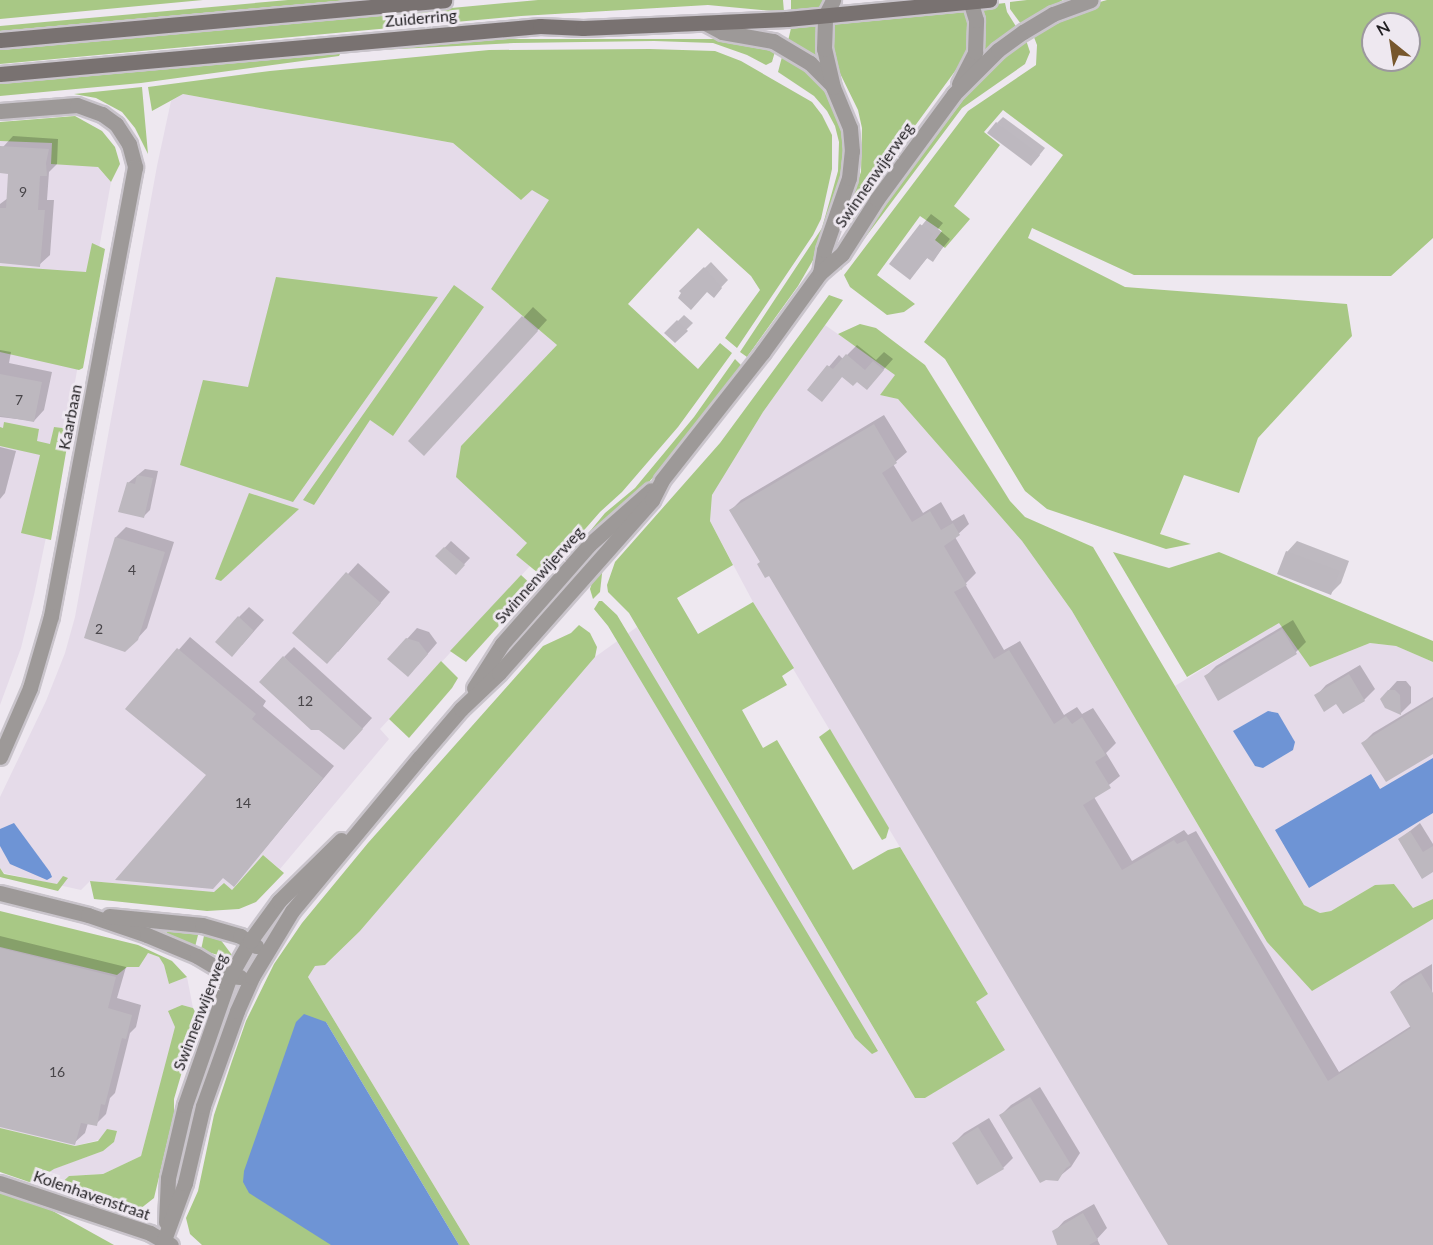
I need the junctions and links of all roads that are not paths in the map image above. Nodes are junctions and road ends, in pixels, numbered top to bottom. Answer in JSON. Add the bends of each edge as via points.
{"nodes":[{"id":1,"x":444,"y":0,"type":"edge"},
{"id":2,"x":833,"y":0,"type":"edge"},
{"id":3,"x":989,"y":0,"type":"edge"},
{"id":4,"x":1091,"y":0,"type":"edge"},
{"id":5,"x":971,"y":1,"type":"edge"},
{"id":6,"x":825,"y":16,"type":"junction"},
{"id":7,"x":705,"y":23,"type":"junction"},
{"id":8,"x":0,"y":40,"type":"edge"},
{"id":9,"x":0,"y":74,"type":"edge"},
{"id":10,"x":833,"y":87,"type":"junction"},
{"id":11,"x":954,"y":94,"type":"junction"},
{"id":12,"x":0,"y":111,"type":"edge"},
{"id":13,"x":820,"y":273,"type":"junction"},
{"id":14,"x":0,"y":757,"type":"edge"},
{"id":15,"x":374,"y":809,"type":"junction"},
{"id":16,"x":0,"y":893,"type":"edge"},
{"id":17,"x":88,"y":915,"type":"junction"},
{"id":18,"x":250,"y":941,"type":"junction"},
{"id":19,"x":266,"y":954,"type":"junction"},
{"id":20,"x":230,"y":976,"type":"junction"},
{"id":21,"x":252,"y":977,"type":"junction"},
{"id":22,"x":0,"y":1183,"type":"edge"},
{"id":23,"x":166,"y":1244,"type":"edge"}],
"edges":[{"from":1,"to":8,"type":"main road","name":"Zuiderring"},
{"from":2,"to":6,"type":"street","name":"Swinnenwijerweg"},
{"from":3,"to":5,"type":"main road","name":"Zuiderring"},
{"from":4,"to":11,"type":"street","name":"Swinnenwijerweg","via":[[1053,14],[1023,32]]},
{"from":5,"to":6,"type":"main road","name":"Zuiderring"},
{"from":5,"to":11,"type":"street","name":"Swinnenwijerweg","via":[[976,20],[975,52]]},
{"from":6,"to":7,"type":"main road","name":"Zuiderring"},
{"from":6,"to":10,"type":"street","name":"Swinnenwijerweg","via":[[824,50]]},
{"from":7,"to":9,"type":"main road","name":"Zuiderring","via":[[540,26]]},
{"from":7,"to":10,"type":"street","name":"Swinnenwijerweg","via":[[722,32],[773,41],[810,63]]},
{"from":10,"to":13,"type":"street","name":"Swinnenwijerweg","via":[[850,128],[852,151],[849,178]]},
{"from":11,"to":13,"type":"street","name":"Swinnenwijerweg","via":[[842,254]]},
{"from":12,"to":14,"type":"street","name":"Kaarbaan","via":[[77,105],[102,114],[116,124],[129,144],[135,167],[51,615],[30,688]]},
{"from":13,"to":15,"type":"street","name":"Swinnenwijerweg","via":[[662,480],[590,544],[502,644],[461,709]]},
{"from":15,"to":18,"type":"street","name":"Swinnenwijerweg","via":[[279,901]]},
{"from":15,"to":19,"type":"street","name":"Swinnenwijerweg","via":[[292,912]]},
{"from":16,"to":17,"type":"street"},
{"from":17,"to":18,"type":"street","via":[[202,925]]},
{"from":17,"to":20,"type":"street","via":[[197,956]]},
{"from":18,"to":19,"type":"street"},
{"from":18,"to":20,"type":"street","name":"Swinnenwijerweg"},
{"from":19,"to":21,"type":"street","name":"Swinnenwijerweg"},
{"from":20,"to":21,"type":"street"},
{"from":20,"to":23,"type":"street","name":"Swinnenwijerweg","via":[[185,1105],[168,1178]]},
{"from":21,"to":23,"type":"street","name":"Swinnenwijerweg","via":[[203,1106]]},
{"from":22,"to":23,"type":"street","name":"Kolenhavenstraat"}]}
